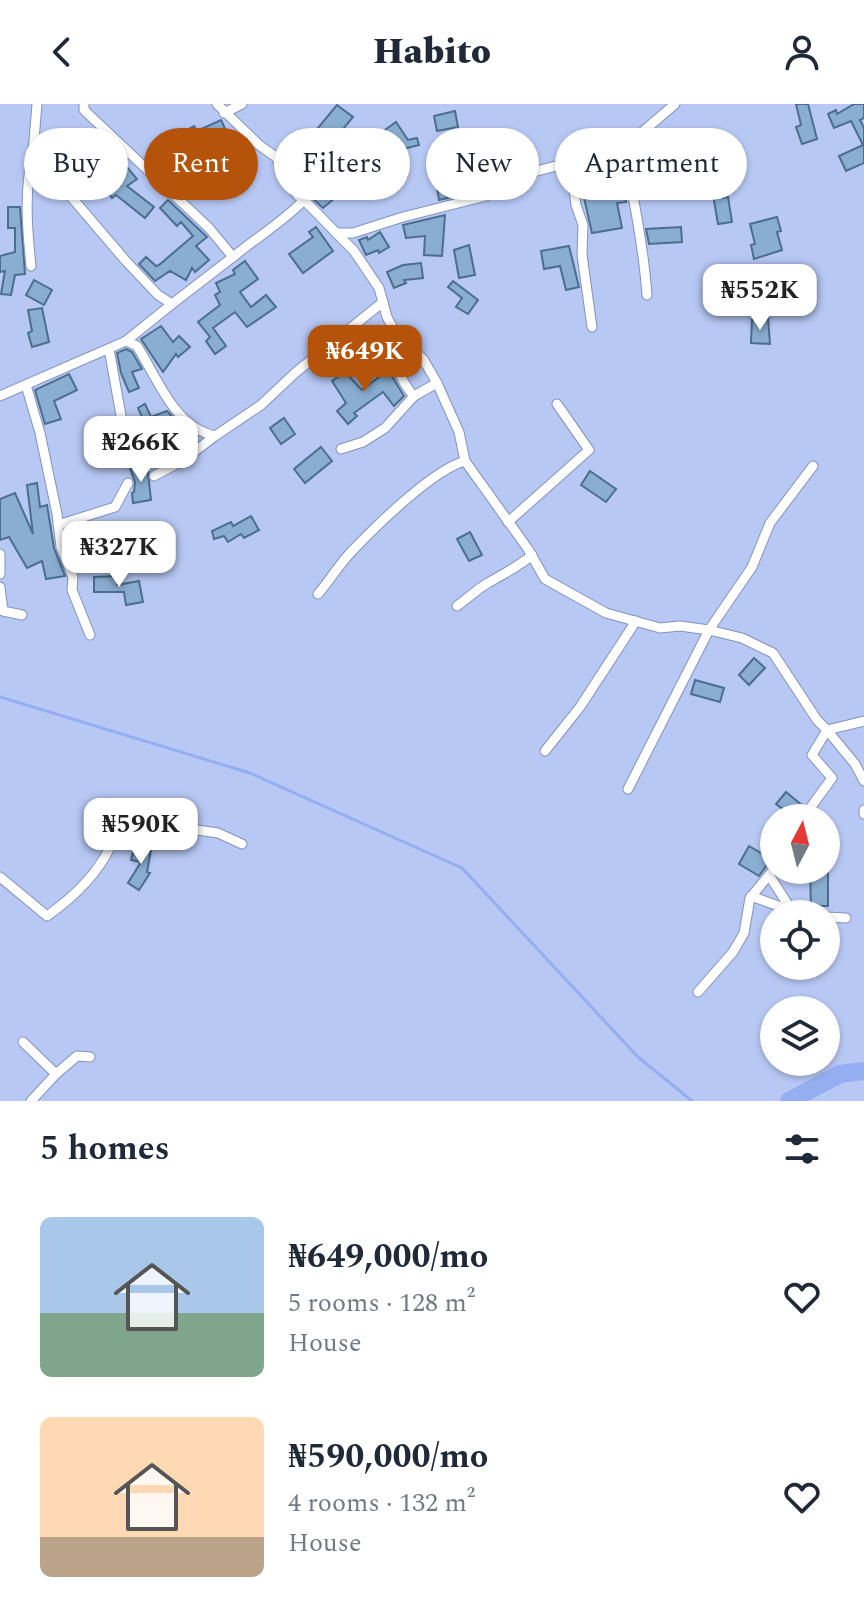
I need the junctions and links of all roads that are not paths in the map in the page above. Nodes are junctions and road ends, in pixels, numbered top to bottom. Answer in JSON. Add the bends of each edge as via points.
{"nodes":[{"id":1,"x":37,"y":104,"type":"edge"},
{"id":2,"x":84,"y":104,"type":"edge"},
{"id":3,"x":217,"y":104,"type":"edge"},
{"id":4,"x":242,"y":104,"type":"edge"},
{"id":5,"x":675,"y":104,"type":"edge"},
{"id":6,"x":224,"y":113,"type":"junction"},
{"id":7,"x":35,"y":128,"type":"edge"},
{"id":8,"x":647,"y":128,"type":"edge"},
{"id":9,"x":274,"y":155,"type":"edge"},
{"id":10,"x":555,"y":167,"type":"edge"},
{"id":11,"x":27,"y":200,"type":"edge"},
{"id":12,"x":74,"y":200,"type":"edge"},
{"id":13,"x":304,"y":200,"type":"joint"},
{"id":14,"x":575,"y":200,"type":"edge"},
{"id":15,"x":633,"y":200,"type":"edge"},
{"id":16,"x":336,"y":233,"type":"junction"},
{"id":17,"x":233,"y":257,"type":"junction"},
{"id":18,"x":31,"y":266,"type":"dead end"},
{"id":19,"x":647,"y":295,"type":"dead end"},
{"id":20,"x":383,"y":302,"type":"junction"},
{"id":21,"x":172,"y":304,"type":"junction"},
{"id":22,"x":592,"y":327,"type":"dead end"},
{"id":23,"x":396,"y":334,"type":"junction"},
{"id":24,"x":126,"y":341,"type":"junction"},
{"id":25,"x":109,"y":349,"type":"junction"},
{"id":26,"x":437,"y":383,"type":"junction"},
{"id":27,"x":26,"y":385,"type":"junction"},
{"id":28,"x":0,"y":396,"type":"edge"},
{"id":29,"x":414,"y":396,"type":"junction"},
{"id":30,"x":557,"y":404,"type":"dead end"},
{"id":31,"x":215,"y":436,"type":"junction"},
{"id":32,"x":341,"y":449,"type":"dead end"},
{"id":33,"x":131,"y":461,"type":"dead end"},
{"id":34,"x":465,"y":461,"type":"junction"},
{"id":35,"x":813,"y":466,"type":"dead end"},
{"id":36,"x":154,"y":476,"type":"dead end"},
{"id":37,"x":128,"y":483,"type":"dead end"},
{"id":38,"x":508,"y":522,"type":"junction"},
{"id":39,"x":58,"y":525,"type":"junction"},
{"id":40,"x":0,"y":554,"type":"edge"},
{"id":41,"x":532,"y":555,"type":"junction"},
{"id":42,"x":0,"y":574,"type":"edge"},
{"id":43,"x":0,"y":587,"type":"edge"},
{"id":44,"x":318,"y":594,"type":"dead end"},
{"id":45,"x":457,"y":606,"type":"dead end"},
{"id":46,"x":22,"y":615,"type":"dead end"},
{"id":47,"x":636,"y":621,"type":"junction"},
{"id":48,"x":709,"y":630,"type":"junction"},
{"id":49,"x":90,"y":635,"type":"dead end"},
{"id":50,"x":864,"y":721,"type":"edge"},
{"id":51,"x":827,"y":730,"type":"junction"},
{"id":52,"x":545,"y":751,"type":"dead end"},
{"id":53,"x":864,"y":781,"type":"edge"},
{"id":54,"x":628,"y":789,"type":"dead end"},
{"id":55,"x":813,"y":804,"type":"edge"},
{"id":56,"x":242,"y":844,"type":"dead end"},
{"id":57,"x":0,"y":877,"type":"edge"},
{"id":58,"x":761,"y":884,"type":"edge"},
{"id":59,"x":751,"y":896,"type":"junction"},
{"id":60,"x":762,"y":900,"type":"edge"},
{"id":61,"x":840,"y":918,"type":"edge"},
{"id":62,"x":846,"y":918,"type":"dead end"},
{"id":63,"x":698,"y":992,"type":"dead end"},
{"id":64,"x":23,"y":1042,"type":"dead end"},
{"id":65,"x":90,"y":1057,"type":"dead end"},
{"id":66,"x":56,"y":1074,"type":"junction"},
{"id":67,"x":31,"y":1101,"type":"edge"}],
"edges":[{"from":1,"to":7,"type":"street"},
{"from":2,"to":17,"type":"street","via":[[84,110]]},
{"from":3,"to":6,"type":"street"},
{"from":4,"to":6,"type":"street"},
{"from":5,"to":8,"type":"street"},
{"from":6,"to":9,"type":"street"},
{"from":10,"to":16,"type":"street","via":[[506,179],[486,196],[353,233]]},
{"from":11,"to":18,"type":"street"},
{"from":12,"to":21,"type":"street","via":[[158,295]]},
{"from":13,"to":16,"type":"street"},
{"from":13,"to":17,"type":"street"},
{"from":14,"to":22,"type":"street","via":[[583,225]]},
{"from":15,"to":19,"type":"street"},
{"from":16,"to":20,"type":"street","via":[[366,268]]},
{"from":17,"to":21,"type":"street"},
{"from":20,"to":23,"type":"street"},
{"from":20,"to":31,"type":"street","via":[[261,405]]},
{"from":21,"to":24,"type":"street"},
{"from":23,"to":26,"type":"street","via":[[423,359]]},
{"from":23,"to":29,"type":"street","via":[[402,383]]},
{"from":24,"to":25,"type":"street"},
{"from":24,"to":31,"type":"street","via":[[137,346],[184,421]]},
{"from":25,"to":27,"type":"street"},
{"from":25,"to":33,"type":"street"},
{"from":26,"to":29,"type":"street"},
{"from":26,"to":34,"type":"street","via":[[459,432]]},
{"from":27,"to":28,"type":"street"},
{"from":27,"to":39,"type":"street"},
{"from":29,"to":32,"type":"street","via":[[385,428]]},
{"from":30,"to":38,"type":"street","via":[[589,450]]},
{"from":31,"to":36,"type":"street"},
{"from":34,"to":38,"type":"street"},
{"from":34,"to":44,"type":"street","via":[[450,466],[405,502],[351,551]]},
{"from":35,"to":48,"type":"street","via":[[770,523],[752,567]]},
{"from":37,"to":39,"type":"street","via":[[115,507]]},
{"from":38,"to":41,"type":"street"},
{"from":39,"to":49,"type":"street","via":[[72,590]]},
{"from":40,"to":42,"type":"street"},
{"from":41,"to":45,"type":"street"},
{"from":41,"to":47,"type":"street","via":[[545,579],[606,613]]},
{"from":43,"to":46,"type":"street","via":[[3,611]]},
{"from":47,"to":48,"type":"street","via":[[660,628]]},
{"from":47,"to":52,"type":"street"},
{"from":48,"to":51,"type":"street","via":[[773,653]]},
{"from":48,"to":54,"type":"street"},
{"from":50,"to":51,"type":"street"},
{"from":51,"to":53,"type":"street"},
{"from":51,"to":55,"type":"street","via":[[812,755],[832,778]]},
{"from":56,"to":57,"type":"street","via":[[218,833],[126,814],[94,873],[47,916]]},
{"from":58,"to":59,"type":"street"},
{"from":59,"to":60,"type":"street"},
{"from":59,"to":63,"type":"street","via":[[744,933]]},
{"from":61,"to":62,"type":"street"},
{"from":64,"to":66,"type":"street"},
{"from":65,"to":66,"type":"street","via":[[77,1056]]},
{"from":66,"to":67,"type":"street"}]}
